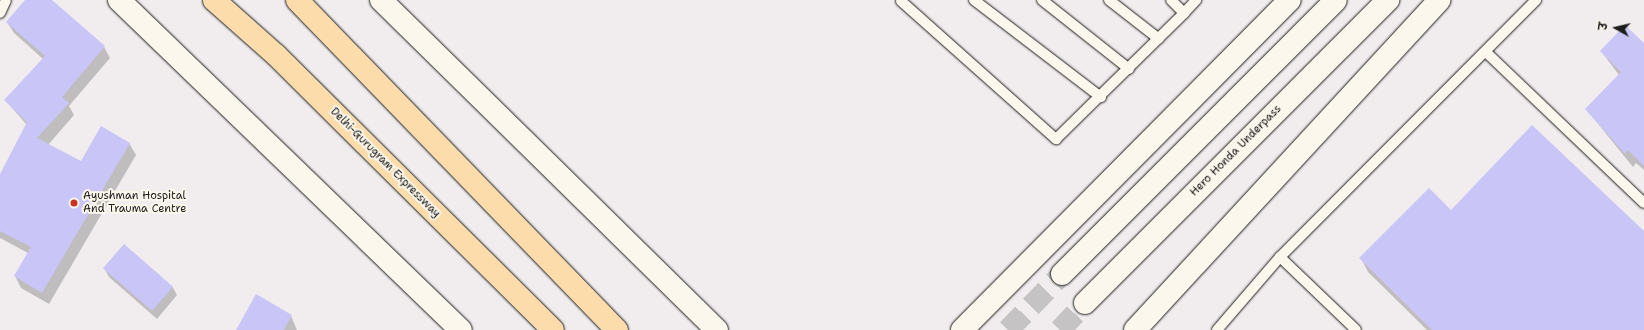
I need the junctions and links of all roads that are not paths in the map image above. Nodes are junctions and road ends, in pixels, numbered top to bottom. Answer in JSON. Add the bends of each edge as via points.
{"nodes":[{"id":1,"x":6,"y":0,"type":"edge"},
{"id":2,"x":119,"y":0,"type":"edge"},
{"id":3,"x":214,"y":0,"type":"edge"},
{"id":4,"x":381,"y":0,"type":"edge"},
{"id":5,"x":901,"y":0,"type":"edge"},
{"id":6,"x":974,"y":0,"type":"edge"},
{"id":7,"x":1042,"y":0,"type":"edge"},
{"id":8,"x":1109,"y":0,"type":"edge"},
{"id":9,"x":1171,"y":0,"type":"edge"},
{"id":10,"x":1196,"y":0,"type":"edge"},
{"id":11,"x":1290,"y":0,"type":"edge"},
{"id":12,"x":1336,"y":0,"type":"edge"},
{"id":13,"x":1388,"y":0,"type":"edge"},
{"id":14,"x":1439,"y":0,"type":"edge"},
{"id":15,"x":1536,"y":0,"type":"edge"},
{"id":16,"x":303,"y":6,"type":"edge"},
{"id":17,"x":0,"y":12,"type":"edge"},
{"id":18,"x":1184,"y":13,"type":"junction"},
{"id":19,"x":1160,"y":39,"type":"junction"},
{"id":20,"x":1487,"y":53,"type":"junction"},
{"id":21,"x":1129,"y":68,"type":"junction"},
{"id":22,"x":1101,"y":97,"type":"junction"},
{"id":23,"x":1644,"y":203,"type":"edge"},
{"id":24,"x":1280,"y":257,"type":"junction"},
{"id":25,"x":1062,"y":274,"type":"tunnel mouth"},
{"id":26,"x":1085,"y":303,"type":"tunnel mouth"},
{"id":27,"x":461,"y":330,"type":"edge"},
{"id":28,"x":553,"y":330,"type":"edge"},
{"id":29,"x":617,"y":330,"type":"edge"},
{"id":30,"x":717,"y":330,"type":"edge"},
{"id":31,"x":962,"y":330,"type":"edge"},
{"id":32,"x":1135,"y":330,"type":"edge"},
{"id":33,"x":1217,"y":330,"type":"edge"},
{"id":34,"x":1356,"y":330,"type":"edge"}],
"edges":[{"from":1,"to":17,"type":"lane"},
{"from":2,"to":27,"type":"main road"},
{"from":3,"to":28,"type":"highway","name":"Delhi-Gurugram Expressway","via":[[276,55]]},
{"from":4,"to":30,"type":"main road"},
{"from":5,"to":22,"type":"lane","via":[[1056,139]]},
{"from":6,"to":22,"type":"lane"},
{"from":7,"to":21,"type":"lane"},
{"from":8,"to":19,"type":"lane"},
{"from":9,"to":18,"type":"lane"},
{"from":10,"to":18,"type":"lane"},
{"from":11,"to":31,"type":"main road"},
{"from":12,"to":25,"type":"main road"},
{"from":13,"to":26,"type":"main road","name":"Hero Honda Underpass"},
{"from":14,"to":32,"type":"main road"},
{"from":15,"to":20,"type":"lane"},
{"from":16,"to":29,"type":"highway"},
{"from":18,"to":19,"type":"lane"},
{"from":19,"to":21,"type":"lane"},
{"from":20,"to":23,"type":"lane"},
{"from":20,"to":24,"type":"lane"},
{"from":21,"to":22,"type":"lane"},
{"from":24,"to":33,"type":"lane"},
{"from":24,"to":34,"type":"lane"}]}
